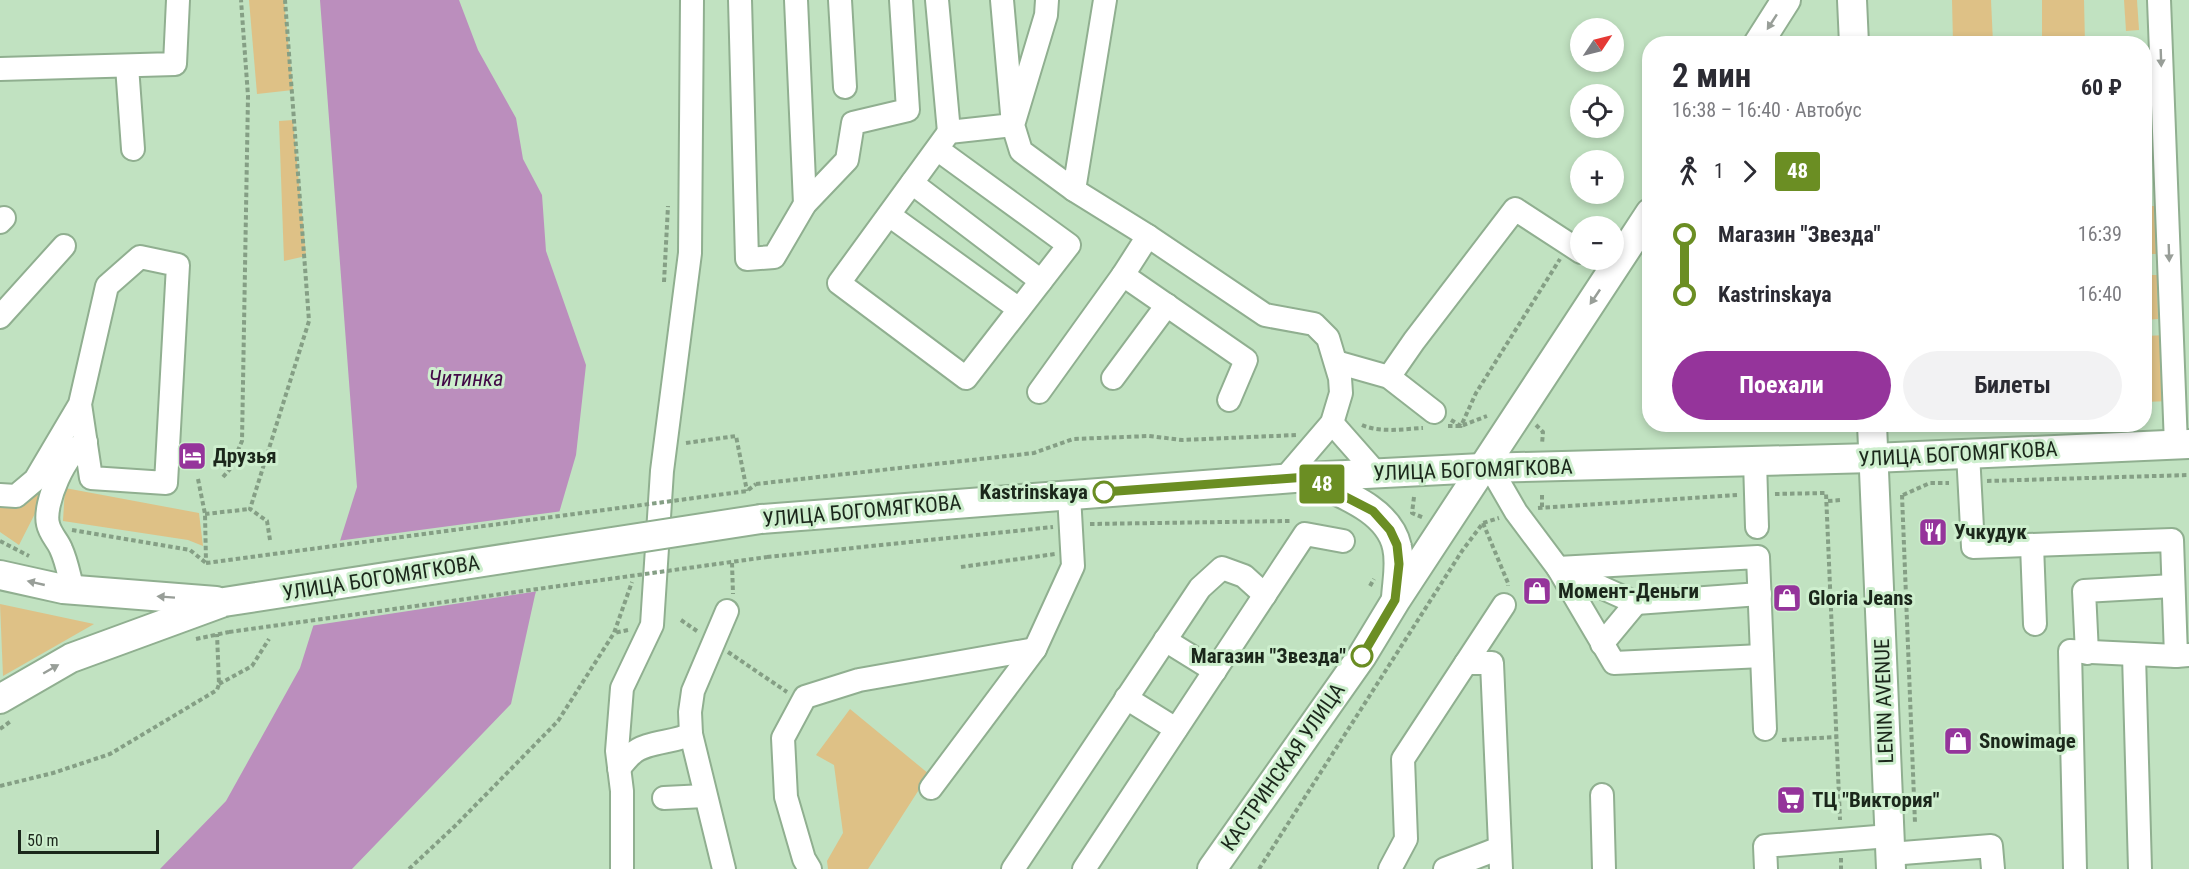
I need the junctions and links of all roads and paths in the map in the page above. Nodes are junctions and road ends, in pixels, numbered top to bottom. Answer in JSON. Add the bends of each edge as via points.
{"nodes":[{"id":1,"x":178,"y":0,"type":"edge"},
{"id":2,"x":241,"y":0,"type":"edge"},
{"id":3,"x":285,"y":0,"type":"edge"},
{"id":4,"x":692,"y":0,"type":"edge"},
{"id":5,"x":740,"y":0,"type":"edge"},
{"id":6,"x":796,"y":0,"type":"edge"},
{"id":7,"x":840,"y":0,"type":"edge"},
{"id":8,"x":902,"y":0,"type":"edge"},
{"id":9,"x":937,"y":0,"type":"edge"},
{"id":10,"x":1002,"y":0,"type":"edge"},
{"id":11,"x":1047,"y":0,"type":"edge"},
{"id":12,"x":1105,"y":0,"type":"edge"},
{"id":13,"x":1786,"y":0,"type":"edge"},
{"id":14,"x":1852,"y":0,"type":"edge"},
{"id":15,"x":2159,"y":0,"type":"edge"},
{"id":16,"x":1763,"y":36,"type":"edge"},
{"id":17,"x":1854,"y":36,"type":"edge"},
{"id":18,"x":127,"y":66,"type":"junction"},
{"id":19,"x":0,"y":69,"type":"edge"},
{"id":20,"x":845,"y":87,"type":"dead end"},
{"id":21,"x":1013,"y":125,"type":"junction"},
{"id":22,"x":943,"y":140,"type":"junction"},
{"id":23,"x":133,"y":149,"type":"dead end"},
{"id":24,"x":912,"y":183,"type":"junction"},
{"id":25,"x":1074,"y":190,"type":"junction"},
{"id":26,"x":668,"y":194,"type":"dead end"},
{"id":27,"x":806,"y":204,"type":"junction"},
{"id":28,"x":889,"y":215,"type":"junction"},
{"id":29,"x":1642,"y":222,"type":"edge"},
{"id":30,"x":1148,"y":236,"type":"junction"},
{"id":31,"x":1624,"y":242,"type":"edge"},
{"id":32,"x":1570,"y":245,"type":"edge"},
{"id":33,"x":64,"y":246,"type":"dead end"},
{"id":34,"x":1570,"y":255,"type":"edge"},
{"id":35,"x":1600,"y":270,"type":"edge"},
{"id":36,"x":1123,"y":275,"type":"junction"},
{"id":37,"x":1041,"y":281,"type":"junction"},
{"id":38,"x":664,"y":285,"type":"dead end"},
{"id":39,"x":1167,"y":305,"type":"junction"},
{"id":40,"x":1020,"y":309,"type":"junction"},
{"id":41,"x":0,"y":317,"type":"edge"},
{"id":42,"x":1336,"y":362,"type":"junction"},
{"id":43,"x":1389,"y":377,"type":"junction"},
{"id":44,"x":1113,"y":378,"type":"dead end"},
{"id":45,"x":1039,"y":392,"type":"dead end"},
{"id":46,"x":1229,"y":400,"type":"dead end"},
{"id":47,"x":80,"y":404,"type":"junction"},
{"id":48,"x":1488,"y":416,"type":"dead end"},
{"id":49,"x":1434,"y":422,"type":"junction"},
{"id":50,"x":1332,"y":423,"type":"junction"},
{"id":51,"x":1359,"y":423,"type":"dead end"},
{"id":52,"x":1534,"y":423,"type":"dead end"},
{"id":53,"x":1461,"y":426,"type":"junction"},
{"id":54,"x":1872,"y":432,"type":"edge"},
{"id":55,"x":1302,"y":435,"type":"dead end"},
{"id":56,"x":86,"y":442,"type":"junction"},
{"id":57,"x":2182,"y":444,"type":"edge"},
{"id":58,"x":665,"y":445,"type":"junction"},
{"id":59,"x":1542,"y":445,"type":"dead end"},
{"id":60,"x":1968,"y":453,"type":"junction"},
{"id":61,"x":1874,"y":458,"type":"junction"},
{"id":62,"x":1755,"y":461,"type":"junction"},
{"id":63,"x":1486,"y":467,"type":"junction"},
{"id":64,"x":1377,"y":474,"type":"junction"},
{"id":65,"x":2189,"y":475,"type":"edge"},
{"id":66,"x":223,"y":477,"type":"dead end"},
{"id":67,"x":1296,"y":478,"type":"junction"},
{"id":68,"x":198,"y":479,"type":"dead end"},
{"id":69,"x":1970,"y":482,"type":"junction"},
{"id":70,"x":747,"y":491,"type":"junction"},
{"id":71,"x":1756,"y":494,"type":"junction"},
{"id":72,"x":0,"y":495,"type":"edge"},
{"id":73,"x":1069,"y":495,"type":"junction"},
{"id":74,"x":1542,"y":495,"type":"dead end"},
{"id":75,"x":1414,"y":497,"type":"dead end"},
{"id":76,"x":1841,"y":500,"type":"dead end"},
{"id":77,"x":1828,"y":501,"type":"junction"},
{"id":78,"x":642,"y":503,"type":"dead end"},
{"id":79,"x":1542,"y":507,"type":"junction"},
{"id":80,"x":250,"y":509,"type":"junction"},
{"id":81,"x":1516,"y":512,"type":"junction"},
{"id":82,"x":205,"y":514,"type":"junction"},
{"id":83,"x":641,"y":515,"type":"dead end"},
{"id":84,"x":1427,"y":519,"type":"dead end"},
{"id":85,"x":1298,"y":520,"type":"dead end"},
{"id":86,"x":1483,"y":523,"type":"junction"},
{"id":87,"x":1071,"y":525,"type":"junction"},
{"id":88,"x":64,"y":529,"type":"dead end"},
{"id":89,"x":270,"y":540,"type":"dead end"},
{"id":90,"x":0,"y":541,"type":"edge"},
{"id":91,"x":1343,"y":541,"type":"dead end"},
{"id":92,"x":1758,"y":543,"type":"junction"},
{"id":93,"x":2032,"y":545,"type":"junction"},
{"id":94,"x":1072,"y":552,"type":"junction"},
{"id":95,"x":34,"y":559,"type":"dead end"},
{"id":96,"x":206,"y":563,"type":"junction"},
{"id":97,"x":732,"y":563,"type":"junction"},
{"id":98,"x":961,"y":567,"type":"dead end"},
{"id":99,"x":1558,"y":568,"type":"junction"},
{"id":100,"x":633,"y":573,"type":"dead end"},
{"id":101,"x":0,"y":575,"type":"edge"},
{"id":102,"x":1376,"y":577,"type":"dead end"},
{"id":103,"x":1370,"y":586,"type":"dead end"},
{"id":104,"x":2173,"y":586,"type":"junction"},
{"id":105,"x":73,"y":590,"type":"junction"},
{"id":106,"x":1760,"y":594,"type":"junction"},
{"id":107,"x":1265,"y":595,"type":"junction"},
{"id":108,"x":1395,"y":600,"type":"junction"},
{"id":109,"x":224,"y":602,"type":"junction"},
{"id":110,"x":1636,"y":603,"type":"junction"},
{"id":111,"x":730,"y":605,"type":"joint"},
{"id":112,"x":1504,"y":605,"type":"joint"},
{"id":113,"x":681,"y":620,"type":"dead end"},
{"id":114,"x":2035,"y":624,"type":"dead end"},
{"id":115,"x":652,"y":626,"type":"junction"},
{"id":116,"x":229,"y":632,"type":"dead end"},
{"id":117,"x":614,"y":633,"type":"junction"},
{"id":118,"x":217,"y":634,"type":"dead end"},
{"id":119,"x":270,"y":639,"type":"dead end"},
{"id":120,"x":1165,"y":640,"type":"junction"},
{"id":121,"x":714,"y":642,"type":"junction"},
{"id":122,"x":1602,"y":644,"type":"junction"},
{"id":123,"x":1035,"y":649,"type":"junction"},
{"id":124,"x":2087,"y":653,"type":"junction"},
{"id":125,"x":2134,"y":655,"type":"junction"},
{"id":126,"x":1762,"y":656,"type":"junction"},
{"id":127,"x":2182,"y":656,"type":"edge"},
{"id":128,"x":1466,"y":663,"type":"junction"},
{"id":129,"x":1215,"y":671,"type":"junction"},
{"id":130,"x":219,"y":684,"type":"junction"},
{"id":131,"x":1126,"y":698,"type":"junction"},
{"id":132,"x":0,"y":699,"type":"edge"},
{"id":133,"x":802,"y":702,"type":"junction"},
{"id":134,"x":1176,"y":729,"type":"junction"},
{"id":135,"x":1765,"y":729,"type":"joint"},
{"id":136,"x":691,"y":734,"type":"junction"},
{"id":137,"x":1837,"y":737,"type":"junction"},
{"id":138,"x":619,"y":768,"type":"junction"},
{"id":139,"x":0,"y":786,"type":"edge"},
{"id":140,"x":932,"y":788,"type":"dead end"},
{"id":141,"x":1602,"y":795,"type":"dead end"},
{"id":142,"x":705,"y":796,"type":"junction"},
{"id":143,"x":664,"y":798,"type":"dead end"},
{"id":144,"x":1840,"y":841,"type":"junction"},
{"id":145,"x":1896,"y":853,"type":"edge"},
{"id":146,"x":1501,"y":858,"type":"edge"},
{"id":147,"x":409,"y":869,"type":"edge"},
{"id":148,"x":622,"y":869,"type":"edge"},
{"id":149,"x":724,"y":869,"type":"edge"},
{"id":150,"x":810,"y":869,"type":"edge"},
{"id":151,"x":1013,"y":869,"type":"edge"},
{"id":152,"x":1084,"y":869,"type":"edge"},
{"id":153,"x":1212,"y":869,"type":"edge"},
{"id":154,"x":1259,"y":869,"type":"edge"},
{"id":155,"x":1390,"y":869,"type":"edge"},
{"id":156,"x":1445,"y":869,"type":"edge"},
{"id":157,"x":1604,"y":869,"type":"edge"},
{"id":158,"x":1766,"y":869,"type":"edge"},
{"id":159,"x":1842,"y":869,"type":"edge"},
{"id":160,"x":1994,"y":869,"type":"edge"},
{"id":161,"x":2075,"y":869,"type":"edge"},
{"id":162,"x":2140,"y":869,"type":"edge"}],
"edges":[{"from":1,"to":18,"type":"street","via":[[175,64]]},
{"from":2,"to":66,"type":"path","via":[[248,96],[242,441]]},
{"from":3,"to":80,"type":"path","via":[[309,321]]},
{"from":4,"to":58,"type":"street","via":[[690,253]]},
{"from":5,"to":27,"type":"street","via":[[747,259],[774,257]]},
{"from":6,"to":27,"type":"street"},
{"from":7,"to":20,"type":"street"},
{"from":8,"to":27,"type":"street","via":[[909,110],[853,123],[848,160]]},
{"from":9,"to":22,"type":"street"},
{"from":10,"to":21,"type":"street"},
{"from":11,"to":21,"type":"street"},
{"from":12,"to":25,"type":"street"},
{"from":13,"to":16,"type":"main road","one_way":true},
{"from":14,"to":17,"type":"main road"},
{"from":15,"to":57,"type":"street","one_way":true},
{"from":18,"to":19,"type":"street"},
{"from":18,"to":23,"type":"street"},
{"from":21,"to":22,"type":"street"},
{"from":21,"to":25,"type":"street","via":[[1021,151]]},
{"from":22,"to":24,"type":"street"},
{"from":22,"to":37,"type":"street","via":[[1069,244]]},
{"from":24,"to":28,"type":"street"},
{"from":24,"to":37,"type":"street"},
{"from":25,"to":30,"type":"street"},
{"from":26,"to":38,"type":"path"},
{"from":28,"to":40,"type":"street"},
{"from":28,"to":40,"type":"street","via":[[839,283],[966,378]]},
{"from":29,"to":31,"type":"main road","name":"КАСТРИНСКАЯ УЛИЦА"},
{"from":30,"to":36,"type":"street"},
{"from":30,"to":42,"type":"street","via":[[1265,315],[1314,324],[1328,338]]},
{"from":32,"to":43,"type":"street","via":[[1515,209]]},
{"from":33,"to":41,"type":"street"},
{"from":34,"to":53,"type":"path","via":[[1476,393]]},
{"from":35,"to":63,"type":"main road","name":"КАСТРИНСКАЯ УЛИЦА","one_way":true},
{"from":36,"to":39,"type":"street"},
{"from":36,"to":45,"type":"street"},
{"from":37,"to":40,"type":"street"},
{"from":39,"to":44,"type":"street"},
{"from":39,"to":46,"type":"street","via":[[1246,360]]},
{"from":42,"to":43,"type":"street"},
{"from":42,"to":50,"type":"street","via":[[1341,393]]},
{"from":43,"to":49,"type":"street"},
{"from":47,"to":56,"type":"street"},
{"from":47,"to":56,"type":"street","via":[[107,286],[140,257],[178,265],[166,483],[91,478]]},
{"from":47,"to":72,"type":"street","via":[[35,480],[16,496]]},
{"from":48,"to":53,"type":"path"},
{"from":49,"to":51,"type":"path","via":[[1394,430]]},
{"from":49,"to":53,"type":"path"},
{"from":49,"to":53,"type":"path"},
{"from":50,"to":64,"type":"street"},
{"from":50,"to":67,"type":"street"},
{"from":52,"to":59,"type":"path","via":[[1543,432]]},
{"from":54,"to":61,"type":"main road","name":"LENIN AVENUE"},
{"from":55,"to":70,"type":"path","bridge":true,"via":[[1072,439],[1034,453],[756,484]]},
{"from":56,"to":105,"type":"street","via":[[78,446],[56,483],[47,522],[60,546]]},
{"from":57,"to":60,"type":"main road","name":"УЛИЦА БОГОМЯГКОВА"},
{"from":58,"to":70,"type":"path","via":[[736,436]]},
{"from":58,"to":115,"type":"street"},
{"from":60,"to":61,"type":"main road","name":"УЛИЦА БОГОМЯГКОВА"},
{"from":60,"to":69,"type":"street"},
{"from":61,"to":62,"type":"main road","name":"УЛИЦА БОГОМЯГКОВА"},
{"from":61,"to":145,"type":"main road","name":"LENIN AVENUE"},
{"from":62,"to":63,"type":"main road","name":"УЛИЦА БОГОМЯГКОВА"},
{"from":62,"to":71,"type":"street"},
{"from":63,"to":64,"type":"main road","name":"УЛИЦА БОГОМЯГКОВА"},
{"from":63,"to":81,"type":"street"},
{"from":63,"to":108,"type":"main road","name":"КАСТРИНСКАЯ УЛИЦА"},
{"from":64,"to":67,"type":"main road","name":"УЛИЦА БОГОМЯГКОВА"},
{"from":65,"to":69,"type":"path"},
{"from":67,"to":73,"type":"main road","name":"УЛИЦА БОГОМЯГКОВА"},
{"from":67,"to":108,"type":"main road","via":[[1373,511],[1390,530],[1399,564]]},
{"from":68,"to":82,"type":"path"},
{"from":69,"to":93,"type":"street","via":[[1973,547]]},
{"from":69,"to":145,"type":"path","via":[[1930,483],[1902,495]]},
{"from":70,"to":96,"type":"path","bridge":true},
{"from":71,"to":77,"type":"path","via":[[1826,493]]},
{"from":71,"to":79,"type":"path"},
{"from":71,"to":92,"type":"street"},
{"from":73,"to":87,"type":"street"},
{"from":73,"to":109,"type":"main road","name":"УЛИЦА БОГОМЯГКОВА","bridge":true,"via":[[761,519]]},
{"from":74,"to":79,"type":"path"},
{"from":75,"to":84,"type":"path","via":[[1412,513]]},
{"from":76,"to":77,"type":"path"},
{"from":77,"to":137,"type":"path"},
{"from":78,"to":83,"type":"path"},
{"from":79,"to":81,"type":"path"},
{"from":80,"to":82,"type":"path"},
{"from":80,"to":89,"type":"path","via":[[267,521]]},
{"from":81,"to":86,"type":"path"},
{"from":81,"to":99,"type":"street"},
{"from":82,"to":96,"type":"path"},
{"from":85,"to":87,"type":"path"},
{"from":86,"to":112,"type":"path","via":[[1509,583]]},
{"from":86,"to":154,"type":"path","via":[[1413,625]]},
{"from":87,"to":94,"type":"street"},
{"from":87,"to":97,"type":"path","bridge":true},
{"from":88,"to":96,"type":"path","via":[[190,550]]},
{"from":90,"to":95,"type":"path"},
{"from":91,"to":107,"type":"street","via":[[1305,534]]},
{"from":92,"to":99,"type":"street"},
{"from":92,"to":106,"type":"street"},
{"from":93,"to":104,"type":"street","via":[[2172,540]]},
{"from":93,"to":114,"type":"street"},
{"from":94,"to":98,"type":"path"},
{"from":94,"to":123,"type":"street","via":[[1073,566]]},
{"from":97,"to":111,"type":"path"},
{"from":97,"to":116,"type":"path","bridge":true},
{"from":99,"to":110,"type":"street"},
{"from":99,"to":122,"type":"street"},
{"from":100,"to":117,"type":"path"},
{"from":105,"to":101,"type":"main road","one_way":true},
{"from":102,"to":103,"type":"path"},
{"from":104,"to":124,"type":"street","via":[[2084,591]]},
{"from":104,"to":127,"type":"street"},
{"from":109,"to":105,"type":"main road","one_way":true},
{"from":106,"to":110,"type":"street"},
{"from":106,"to":126,"type":"street"},
{"from":107,"to":120,"type":"street","via":[[1244,576],[1222,568],[1200,588]]},
{"from":107,"to":129,"type":"street"},
{"from":108,"to":153,"type":"main road","name":"КАСТРИНСКАЯ УЛИЦА","via":[[1362,656]]},
{"from":132,"to":109,"type":"main road","one_way":true,"via":[[71,658]]},
{"from":110,"to":122,"type":"street"},
{"from":111,"to":121,"type":"street"},
{"from":112,"to":128,"type":"street"},
{"from":113,"to":121,"type":"path"},
{"from":115,"to":117,"type":"path"},
{"from":115,"to":138,"type":"street","via":[[622,688]]},
{"from":117,"to":147,"type":"path","via":[[558,721]]},
{"from":118,"to":130,"type":"path"},
{"from":119,"to":130,"type":"path","via":[[252,666]]},
{"from":120,"to":129,"type":"street"},
{"from":120,"to":131,"type":"street"},
{"from":121,"to":133,"type":"path"},
{"from":121,"to":136,"type":"street","via":[[693,691]]},
{"from":122,"to":126,"type":"street","via":[[1614,663]]},
{"from":123,"to":133,"type":"street","via":[[859,680],[805,697]]},
{"from":123,"to":140,"type":"street"},
{"from":124,"to":125,"type":"street"},
{"from":124,"to":161,"type":"street","via":[[2070,651]]},
{"from":125,"to":127,"type":"street"},
{"from":125,"to":162,"type":"street"},
{"from":126,"to":135,"type":"street"},
{"from":128,"to":146,"type":"street","via":[[1492,663]]},
{"from":128,"to":155,"type":"street","via":[[1403,759],[1406,839]]},
{"from":129,"to":134,"type":"street"},
{"from":130,"to":139,"type":"path","via":[[217,690],[110,754]]},
{"from":131,"to":134,"type":"street"},
{"from":131,"to":151,"type":"street"},
{"from":133,"to":150,"type":"street","via":[[783,738],[786,797]]},
{"from":134,"to":152,"type":"street"},
{"from":135,"to":137,"type":"path","via":[[1776,741]]},
{"from":136,"to":138,"type":"street","via":[[645,746],[633,752]]},
{"from":136,"to":142,"type":"street"},
{"from":137,"to":144,"type":"path"},
{"from":138,"to":148,"type":"street"},
{"from":141,"to":157,"type":"street"},
{"from":142,"to":143,"type":"street"},
{"from":142,"to":149,"type":"street"},
{"from":144,"to":145,"type":"street"},
{"from":144,"to":158,"type":"street","via":[[1765,846]]},
{"from":144,"to":159,"type":"path"},
{"from":145,"to":160,"type":"street","via":[[1991,846]]},
{"from":146,"to":156,"type":"street"}]}
